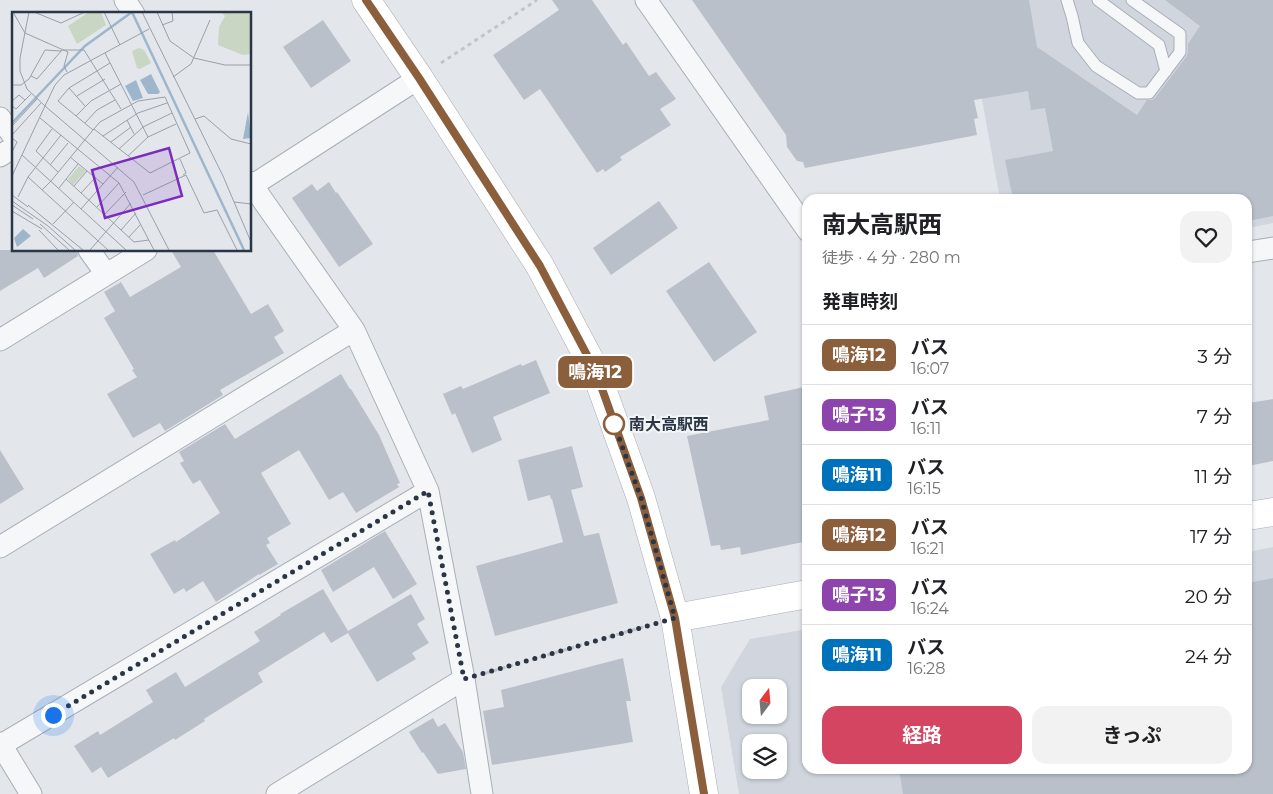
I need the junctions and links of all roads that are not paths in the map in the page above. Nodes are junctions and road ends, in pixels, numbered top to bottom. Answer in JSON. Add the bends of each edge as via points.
{"nodes":[{"id":1,"x":125,"y":0,"type":"edge"},
{"id":2,"x":366,"y":0,"type":"edge"},
{"id":3,"x":646,"y":0,"type":"edge"},
{"id":4,"x":1066,"y":0,"type":"edge"},
{"id":5,"x":1098,"y":0,"type":"edge"},
{"id":6,"x":1132,"y":0,"type":"edge"},
{"id":7,"x":133,"y":12,"type":"edge"},
{"id":8,"x":1166,"y":71,"type":"junction"},
{"id":9,"x":419,"y":78,"type":"junction"},
{"id":10,"x":0,"y":118,"type":"edge"},
{"id":11,"x":12,"y":135,"type":"edge"},
{"id":12,"x":12,"y":148,"type":"edge"},
{"id":13,"x":0,"y":156,"type":"edge"},
{"id":14,"x":251,"y":185,"type":"edge"},
{"id":15,"x":802,"y":223,"type":"edge"},
{"id":16,"x":1273,"y":248,"type":"edge"},
{"id":17,"x":91,"y":251,"type":"edge"},
{"id":18,"x":144,"y":251,"type":"edge"},
{"id":19,"x":1252,"y":251,"type":"edge"},
{"id":20,"x":106,"y":274,"type":"junction"},
{"id":21,"x":354,"y":330,"type":"junction"},
{"id":22,"x":0,"y":340,"type":"edge"},
{"id":23,"x":428,"y":491,"type":"junction"},
{"id":24,"x":1273,"y":512,"type":"edge"},
{"id":25,"x":1252,"y":515,"type":"edge"},
{"id":26,"x":0,"y":547,"type":"edge"},
{"id":27,"x":802,"y":595,"type":"edge"},
{"id":28,"x":675,"y":618,"type":"junction"},
{"id":29,"x":464,"y":679,"type":"junction"},
{"id":30,"x":1,"y":744,"type":"edge"},
{"id":31,"x":31,"y":794,"type":"edge"},
{"id":32,"x":277,"y":794,"type":"edge"},
{"id":33,"x":482,"y":794,"type":"edge"},
{"id":34,"x":704,"y":794,"type":"edge"}],
"edges":[{"from":1,"to":7,"type":"street"},
{"from":2,"to":9,"type":"street"},
{"from":3,"to":15,"type":"street"},
{"from":4,"to":8,"type":"lane","via":[[1078,43],[1096,66],[1138,93],[1149,93]]},
{"from":5,"to":8,"type":"lane","via":[[1159,45]]},
{"from":6,"to":8,"type":"lane","via":[[1180,34],[1180,52]]},
{"from":9,"to":14,"type":"street"},
{"from":9,"to":28,"type":"street","via":[[540,266],[596,372],[641,498]]},
{"from":10,"to":11,"type":"street"},
{"from":12,"to":13,"type":"street"},
{"from":14,"to":21,"type":"street"},
{"from":16,"to":19,"type":"street"},
{"from":17,"to":20,"type":"street"},
{"from":18,"to":20,"type":"street"},
{"from":20,"to":22,"type":"street"},
{"from":21,"to":23,"type":"street"},
{"from":21,"to":26,"type":"street"},
{"from":23,"to":29,"type":"street"},
{"from":23,"to":30,"type":"street"},
{"from":24,"to":25,"type":"street"},
{"from":27,"to":28,"type":"street"},
{"from":28,"to":34,"type":"street"},
{"from":29,"to":32,"type":"street"},
{"from":29,"to":33,"type":"street"},
{"from":30,"to":31,"type":"street"}]}
